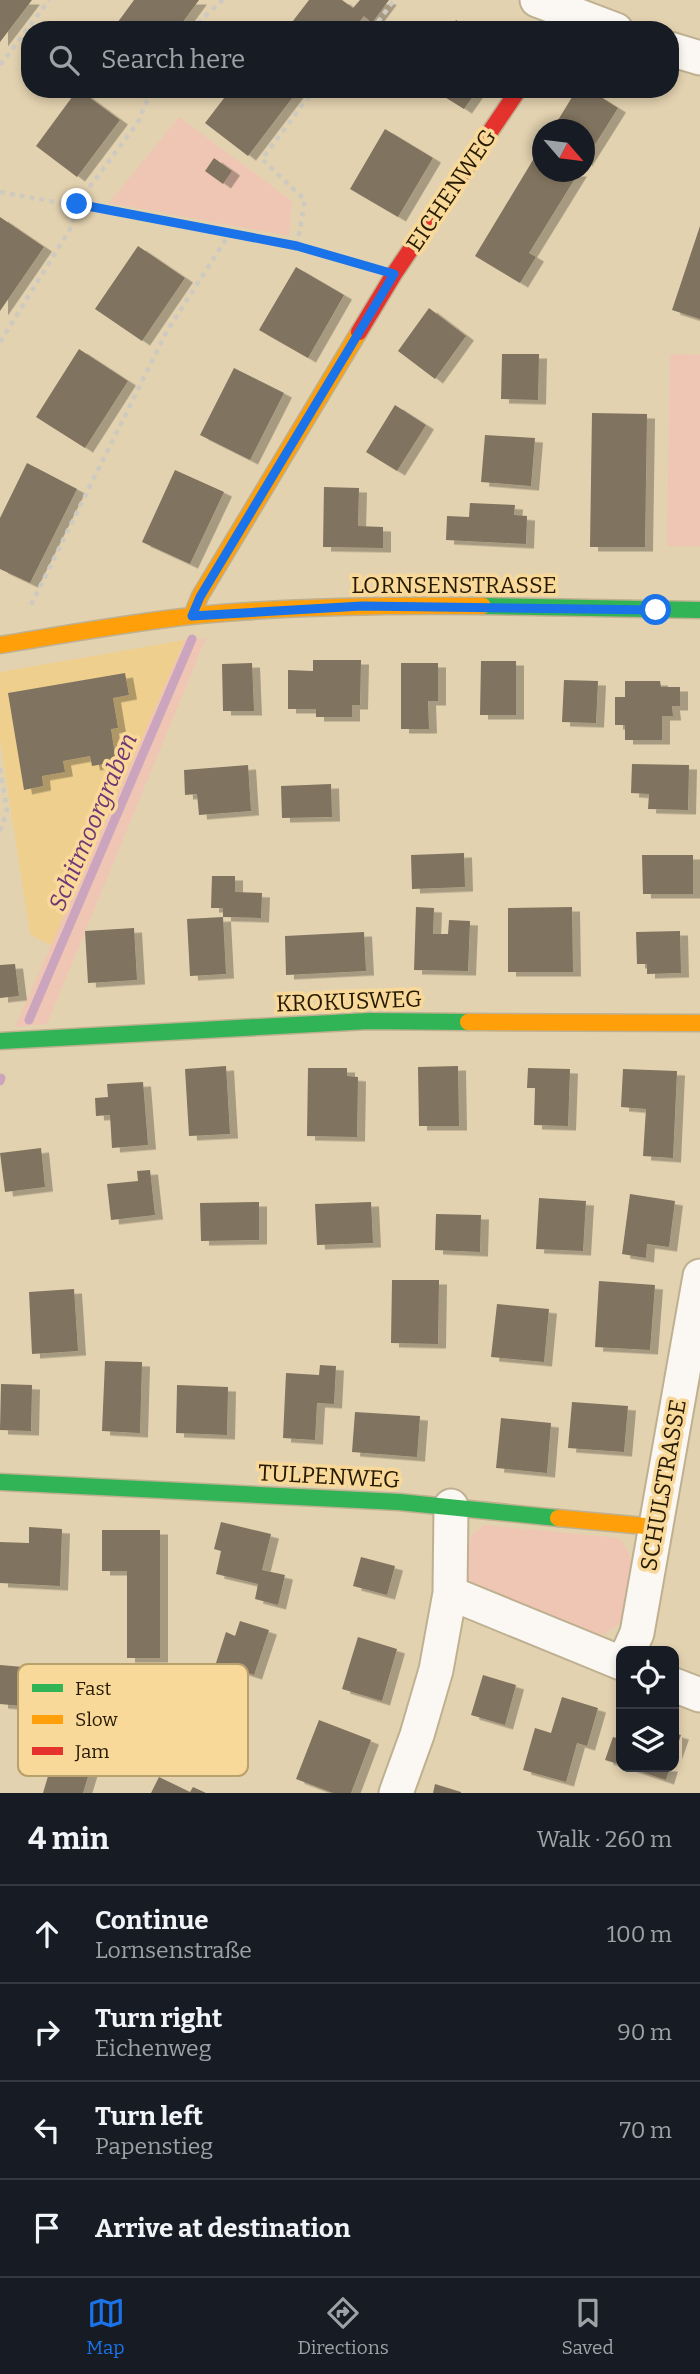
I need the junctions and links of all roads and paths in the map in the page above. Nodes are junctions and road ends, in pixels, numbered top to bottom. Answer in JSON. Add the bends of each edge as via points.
{"nodes":[{"id":1,"x":49,"y":0,"type":"edge"},
{"id":2,"x":223,"y":0,"type":"edge"},
{"id":3,"x":394,"y":0,"type":"edge"},
{"id":4,"x":537,"y":0,"type":"edge"},
{"id":5,"x":33,"y":21,"type":"edge"},
{"id":6,"x":200,"y":21,"type":"edge"},
{"id":7,"x":379,"y":21,"type":"edge"},
{"id":8,"x":564,"y":21,"type":"edge"},
{"id":9,"x":21,"y":37,"type":"edge"},
{"id":10,"x":0,"y":65,"type":"edge"},
{"id":11,"x":148,"y":98,"type":"edge"},
{"id":12,"x":308,"y":98,"type":"edge"},
{"id":13,"x":513,"y":98,"type":"edge"},
{"id":14,"x":0,"y":192,"type":"edge"},
{"id":15,"x":77,"y":204,"type":"junction"},
{"id":16,"x":230,"y":233,"type":"junction"},
{"id":17,"x":297,"y":246,"type":"junction"},
{"id":18,"x":394,"y":274,"type":"junction"},
{"id":19,"x":0,"y":342,"type":"edge"},
{"id":20,"x":700,"y":610,"type":"edge"},
{"id":21,"x":31,"y":612,"type":"dead end"},
{"id":22,"x":192,"y":616,"type":"junction"},
{"id":23,"x":0,"y":645,"type":"edge"},
{"id":24,"x":0,"y":768,"type":"edge"},
{"id":25,"x":0,"y":831,"type":"edge"},
{"id":26,"x":700,"y":1023,"type":"edge"},
{"id":27,"x":0,"y":1041,"type":"edge"},
{"id":28,"x":700,"y":1276,"type":"edge"},
{"id":29,"x":0,"y":1482,"type":"edge"},
{"id":30,"x":451,"y":1506,"type":"junction"},
{"id":31,"x":656,"y":1527,"type":"junction"},
{"id":32,"x":450,"y":1593,"type":"junction"},
{"id":33,"x":631,"y":1646,"type":"edge"},
{"id":34,"x":616,"y":1661,"type":"edge"},
{"id":35,"x":679,"y":1687,"type":"edge"},
{"id":36,"x":700,"y":1695,"type":"edge"},
{"id":37,"x":396,"y":1793,"type":"edge"}],
"edges":[{"from":1,"to":5,"type":"path"},
{"from":2,"to":6,"type":"path"},
{"from":3,"to":7,"type":"path"},
{"from":4,"to":8,"type":"street"},
{"from":9,"to":10,"type":"path"},
{"from":11,"to":15,"type":"path","via":[[138,122]]},
{"from":12,"to":17,"type":"path","via":[[262,159],[304,200]]},
{"from":13,"to":18,"type":"street","name":"EICHENWEG"},
{"from":14,"to":15,"type":"path"},
{"from":15,"to":16,"type":"path"},
{"from":15,"to":19,"type":"path","via":[[72,226]]},
{"from":16,"to":17,"type":"path"},
{"from":16,"to":21,"type":"path","via":[[167,331]]},
{"from":17,"to":18,"type":"path"},
{"from":18,"to":22,"type":"street","name":"EICHENWEG"},
{"from":20,"to":22,"type":"street","name":"LORNSENSTRASSE","via":[[362,606]]},
{"from":22,"to":23,"type":"street","name":"LORNSENSTRASSE"},
{"from":24,"to":25,"type":"path","via":[[6,810]]},
{"from":26,"to":27,"type":"street","name":"KROKUSWEG","via":[[369,1021]]},
{"from":28,"to":31,"type":"street","name":"SCHULSTRASSE"},
{"from":29,"to":30,"type":"street","name":"TULPENWEG"},
{"from":30,"to":31,"type":"street","name":"TULPENWEG"},
{"from":30,"to":32,"type":"street"},
{"from":31,"to":33,"type":"street","name":"SCHULSTRASSE"},
{"from":32,"to":34,"type":"street"},
{"from":32,"to":37,"type":"street","via":[[436,1670]]},
{"from":35,"to":36,"type":"street"}]}
